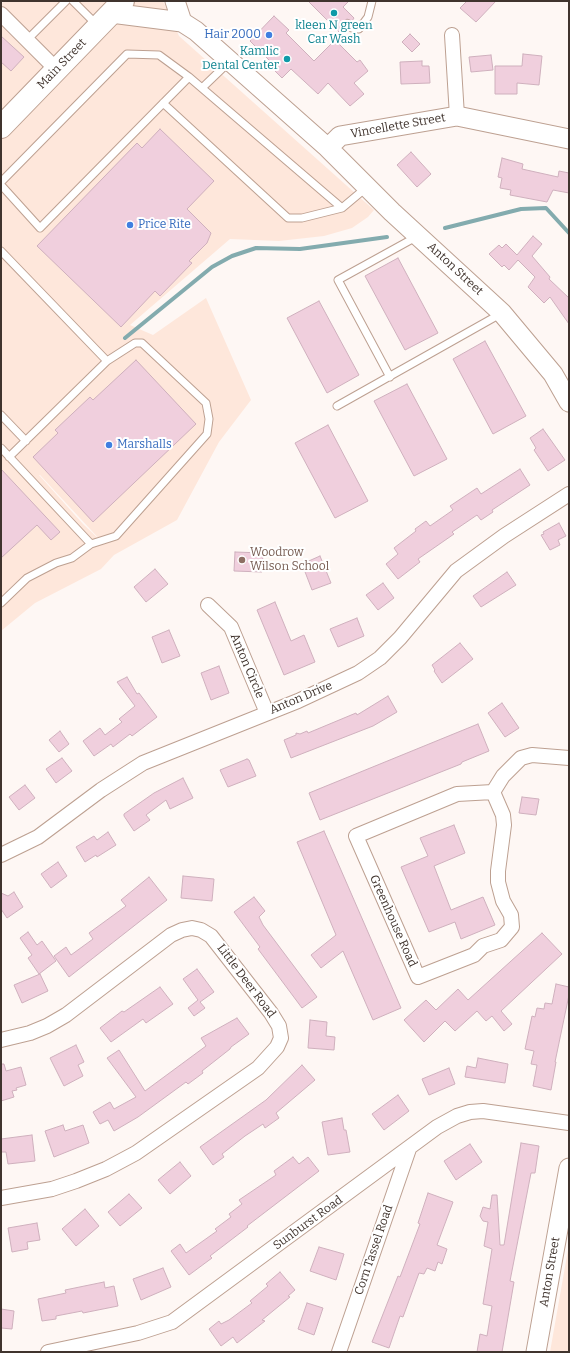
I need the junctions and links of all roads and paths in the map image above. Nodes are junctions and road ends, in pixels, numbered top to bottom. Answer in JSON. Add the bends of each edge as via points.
{"nodes":[{"id":1,"x":66,"y":1,"type":"edge"},
{"id":2,"x":73,"y":1,"type":"edge"},
{"id":3,"x":175,"y":1,"type":"edge"},
{"id":4,"x":372,"y":2,"type":"edge"},
{"id":5,"x":1,"y":14,"type":"edge"},
{"id":6,"x":111,"y":14,"type":"edge"},
{"id":7,"x":182,"y":22,"type":"junction"},
{"id":8,"x":348,"y":24,"type":"dead end"},
{"id":9,"x":452,"y":35,"type":"dead end"},
{"id":10,"x":27,"y":40,"type":"junction"},
{"id":11,"x":231,"y":61,"type":"junction"},
{"id":12,"x":57,"y":70,"type":"junction"},
{"id":13,"x":189,"y":77,"type":"junction"},
{"id":14,"x":202,"y":88,"type":"junction"},
{"id":15,"x":163,"y":103,"type":"junction"},
{"id":16,"x":457,"y":116,"type":"junction"},
{"id":17,"x":1,"y":127,"type":"edge"},
{"id":18,"x":569,"y":139,"type":"edge"},
{"id":19,"x":328,"y":148,"type":"junction"},
{"id":20,"x":1,"y":183,"type":"edge"},
{"id":21,"x":367,"y":186,"type":"junction"},
{"id":22,"x":342,"y":208,"type":"junction"},
{"id":23,"x":419,"y":236,"type":"junction"},
{"id":24,"x":2,"y":255,"type":"edge"},
{"id":25,"x":502,"y":313,"type":"junction"},
{"id":26,"x":107,"y":361,"type":"junction"},
{"id":27,"x":390,"y":377,"type":"junction"},
{"id":28,"x":569,"y":402,"type":"edge"},
{"id":29,"x":337,"y":406,"type":"dead end"},
{"id":30,"x":1,"y":415,"type":"edge"},
{"id":31,"x":26,"y":441,"type":"junction"},
{"id":32,"x":1,"y":448,"type":"edge"},
{"id":33,"x":9,"y":458,"type":"junction"},
{"id":34,"x":569,"y":494,"type":"edge"},
{"id":35,"x":90,"y":544,"type":"junction"},
{"id":36,"x":1,"y":603,"type":"edge"},
{"id":37,"x":208,"y":605,"type":"dead end"},
{"id":38,"x":267,"y":713,"type":"junction"},
{"id":39,"x":569,"y":758,"type":"edge"},
{"id":40,"x":493,"y":792,"type":"junction"},
{"id":41,"x":1,"y":855,"type":"edge"},
{"id":42,"x":1,"y":1040,"type":"edge"},
{"id":43,"x":569,"y":1123,"type":"edge"},
{"id":44,"x":409,"y":1149,"type":"junction"},
{"id":45,"x":569,"y":1168,"type":"edge"},
{"id":46,"x":1,"y":1198,"type":"edge"},
{"id":47,"x":48,"y":1352,"type":"edge"},
{"id":48,"x":340,"y":1352,"type":"edge"},
{"id":49,"x":536,"y":1352,"type":"edge"}],
"edges":[{"from":1,"to":10,"type":"lane"},
{"from":2,"to":6,"type":"lane"},
{"from":3,"to":7,"type":"street"},
{"from":4,"to":8,"type":"lane","via":[[368,17],[359,30]]},
{"from":5,"to":10,"type":"street"},
{"from":6,"to":7,"type":"street"},
{"from":6,"to":12,"type":"main road","name":"Main Street"},
{"from":7,"to":11,"type":"street"},
{"from":9,"to":16,"type":"street"},
{"from":10,"to":12,"type":"street"},
{"from":11,"to":14,"type":"lane"},
{"from":11,"to":19,"type":"street"},
{"from":12,"to":17,"type":"main road","name":"Main Street"},
{"from":13,"to":14,"type":"lane"},
{"from":13,"to":15,"type":"lane"},
{"from":13,"to":20,"type":"lane","via":[[159,55],[127,54]]},
{"from":14,"to":22,"type":"lane"},
{"from":15,"to":20,"type":"lane","via":[[40,228]]},
{"from":15,"to":22,"type":"lane","via":[[288,218],[302,218]]},
{"from":16,"to":18,"type":"street","name":"Vincellette Street"},
{"from":16,"to":19,"type":"street","name":"Vincellette Street","via":[[340,136]]},
{"from":19,"to":21,"type":"street","name":"Anton Street"},
{"from":21,"to":22,"type":"lane"},
{"from":21,"to":23,"type":"street","name":"Anton Street"},
{"from":23,"to":25,"type":"street","name":"Anton Street"},
{"from":23,"to":27,"type":"lane","via":[[338,280]]},
{"from":24,"to":26,"type":"lane"},
{"from":25,"to":27,"type":"lane"},
{"from":25,"to":28,"type":"street","name":"Anton Street","via":[[553,374]]},
{"from":26,"to":31,"type":"lane"},
{"from":26,"to":35,"type":"lane","via":[[135,342],[142,343],[206,403],[209,419],[207,434],[116,536]]},
{"from":27,"to":29,"type":"lane"},
{"from":30,"to":31,"type":"lane"},
{"from":31,"to":33,"type":"lane"},
{"from":32,"to":33,"type":"lane"},
{"from":33,"to":35,"type":"lane"},
{"from":34,"to":38,"type":"street","name":"Anton Drive","via":[[456,571],[380,658],[328,688]]},
{"from":35,"to":36,"type":"lane","via":[[72,558],[27,578]]},
{"from":37,"to":38,"type":"street","name":"Anton Circle","via":[[231,627]]},
{"from":38,"to":41,"type":"street","name":"Anton Drive","via":[[143,764],[101,790],[38,836]]},
{"from":39,"to":40,"type":"street","via":[[532,755],[521,758],[503,776]]},
{"from":40,"to":40,"type":"street","name":"Greenhouse Road","via":[[456,794],[356,836],[418,977],[474,956],[483,946],[501,940],[512,927],[511,915],[503,901],[498,882],[504,815]]},
{"from":42,"to":46,"type":"street","name":"Little Deer Road","via":[[36,1030],[66,1015],[171,935],[192,928],[211,936],[271,1013],[279,1026],[281,1038],[273,1052],[258,1068],[136,1153],[76,1181],[52,1189]]},
{"from":43,"to":44,"type":"street","name":"Sunburst Road","via":[[483,1111],[470,1112],[447,1120]]},
{"from":44,"to":47,"type":"street","name":"Sunburst Road","via":[[172,1322],[138,1333]]},
{"from":44,"to":48,"type":"street","name":"Corn Tassel Road"},
{"from":45,"to":49,"type":"street","name":"Anton Street"}]}
